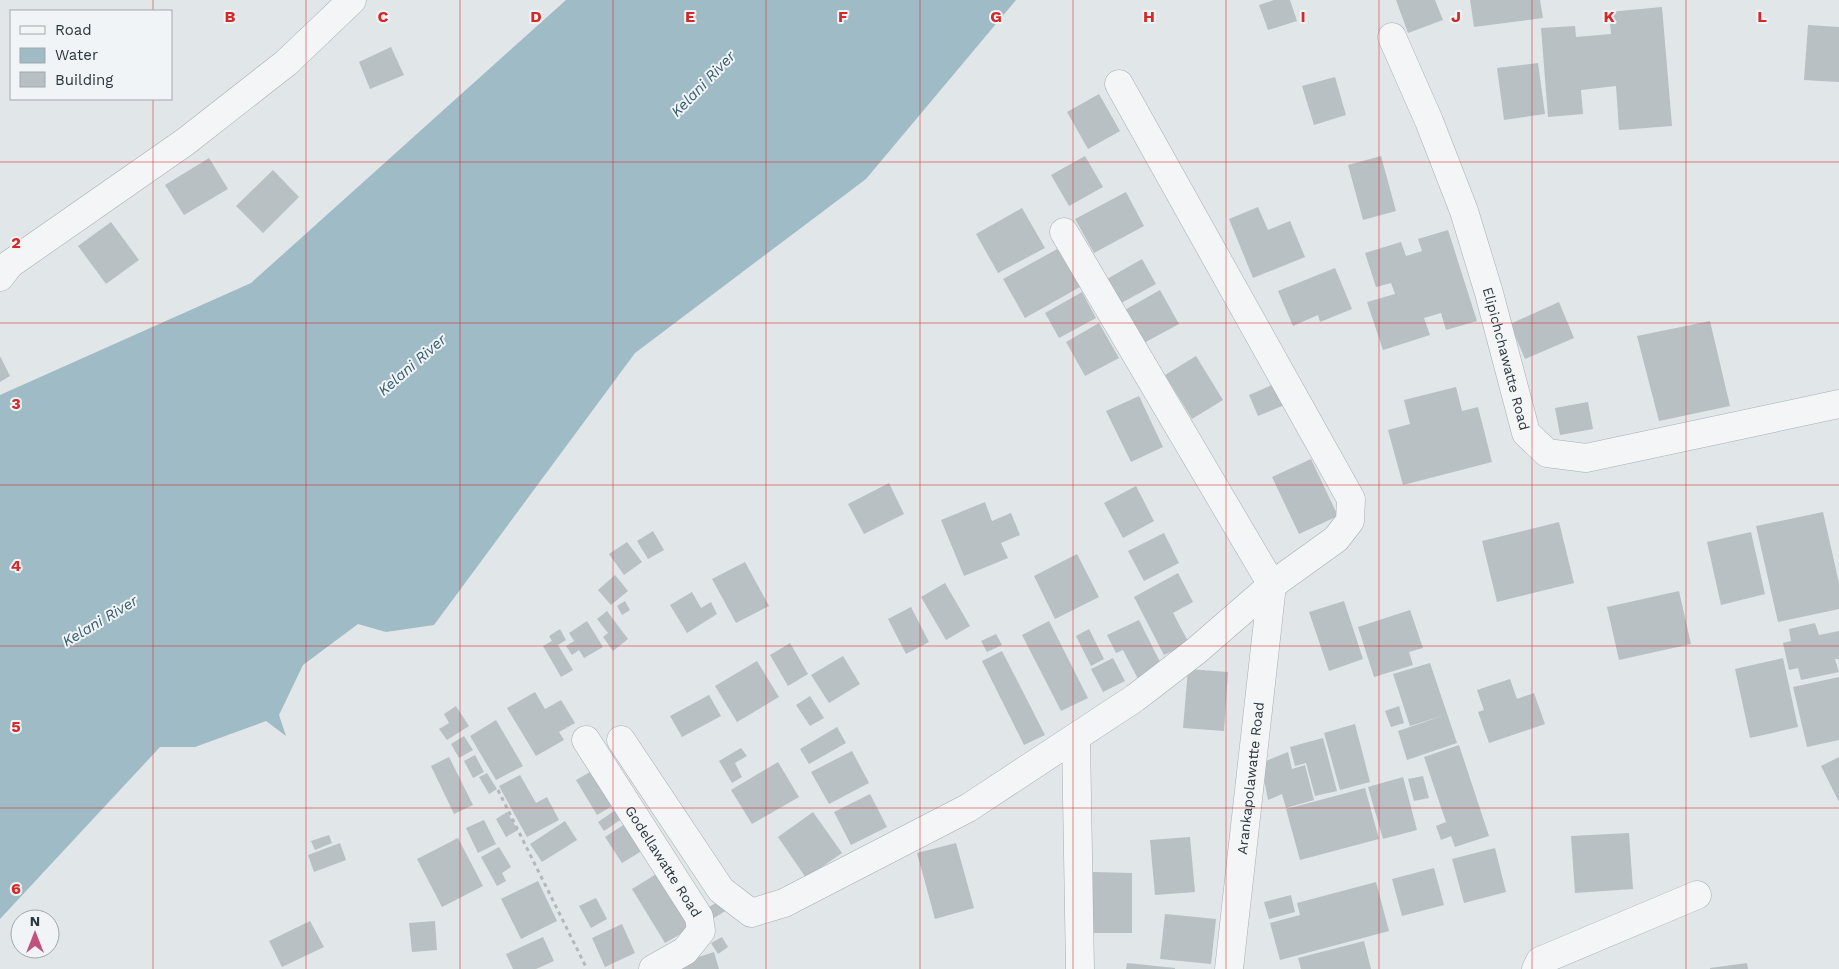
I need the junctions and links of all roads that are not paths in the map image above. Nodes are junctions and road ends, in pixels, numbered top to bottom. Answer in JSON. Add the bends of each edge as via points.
{"nodes":[{"id":1,"x":352,"y":0,"type":"edge"},
{"id":2,"x":1392,"y":37,"type":"dead end"},
{"id":3,"x":1119,"y":84,"type":"dead end"},
{"id":4,"x":1064,"y":232,"type":"dead end"},
{"id":5,"x":0,"y":276,"type":"edge"},
{"id":6,"x":1839,"y":404,"type":"edge"},
{"id":7,"x":1272,"y":585,"type":"junction"},
{"id":8,"x":1076,"y":739,"type":"junction"},
{"id":9,"x":586,"y":740,"type":"dead end"},
{"id":10,"x":621,"y":740,"type":"dead end"},
{"id":11,"x":1697,"y":895,"type":"dead end"},
{"id":12,"x":653,"y":969,"type":"edge"},
{"id":13,"x":1080,"y":969,"type":"edge"},
{"id":14,"x":1229,"y":969,"type":"edge"},
{"id":15,"x":1536,"y":969,"type":"edge"}],
"edges":[{"from":1,"to":5,"type":"street","via":[[286,63],[208,124],[10,264]]},
{"from":2,"to":6,"type":"street","name":"Elipichchawatte Road","via":[[1464,211],[1526,433],[1547,453],[1586,458]]},
{"from":3,"to":7,"type":"street","via":[[1351,499],[1350,521],[1336,539]]},
{"from":4,"to":7,"type":"street"},
{"from":7,"to":8,"type":"street","via":[[1196,651]]},
{"from":7,"to":14,"type":"street","name":"Arankapolawatte Road"},
{"from":8,"to":10,"type":"street","via":[[968,808],[784,904],[751,913],[721,890]]},
{"from":8,"to":13,"type":"street"},
{"from":9,"to":12,"type":"street","name":"Godellawatte Road","via":[[699,918],[701,932],[685,951]]},
{"from":11,"to":15,"type":"street","via":[[1540,961]]}]}
